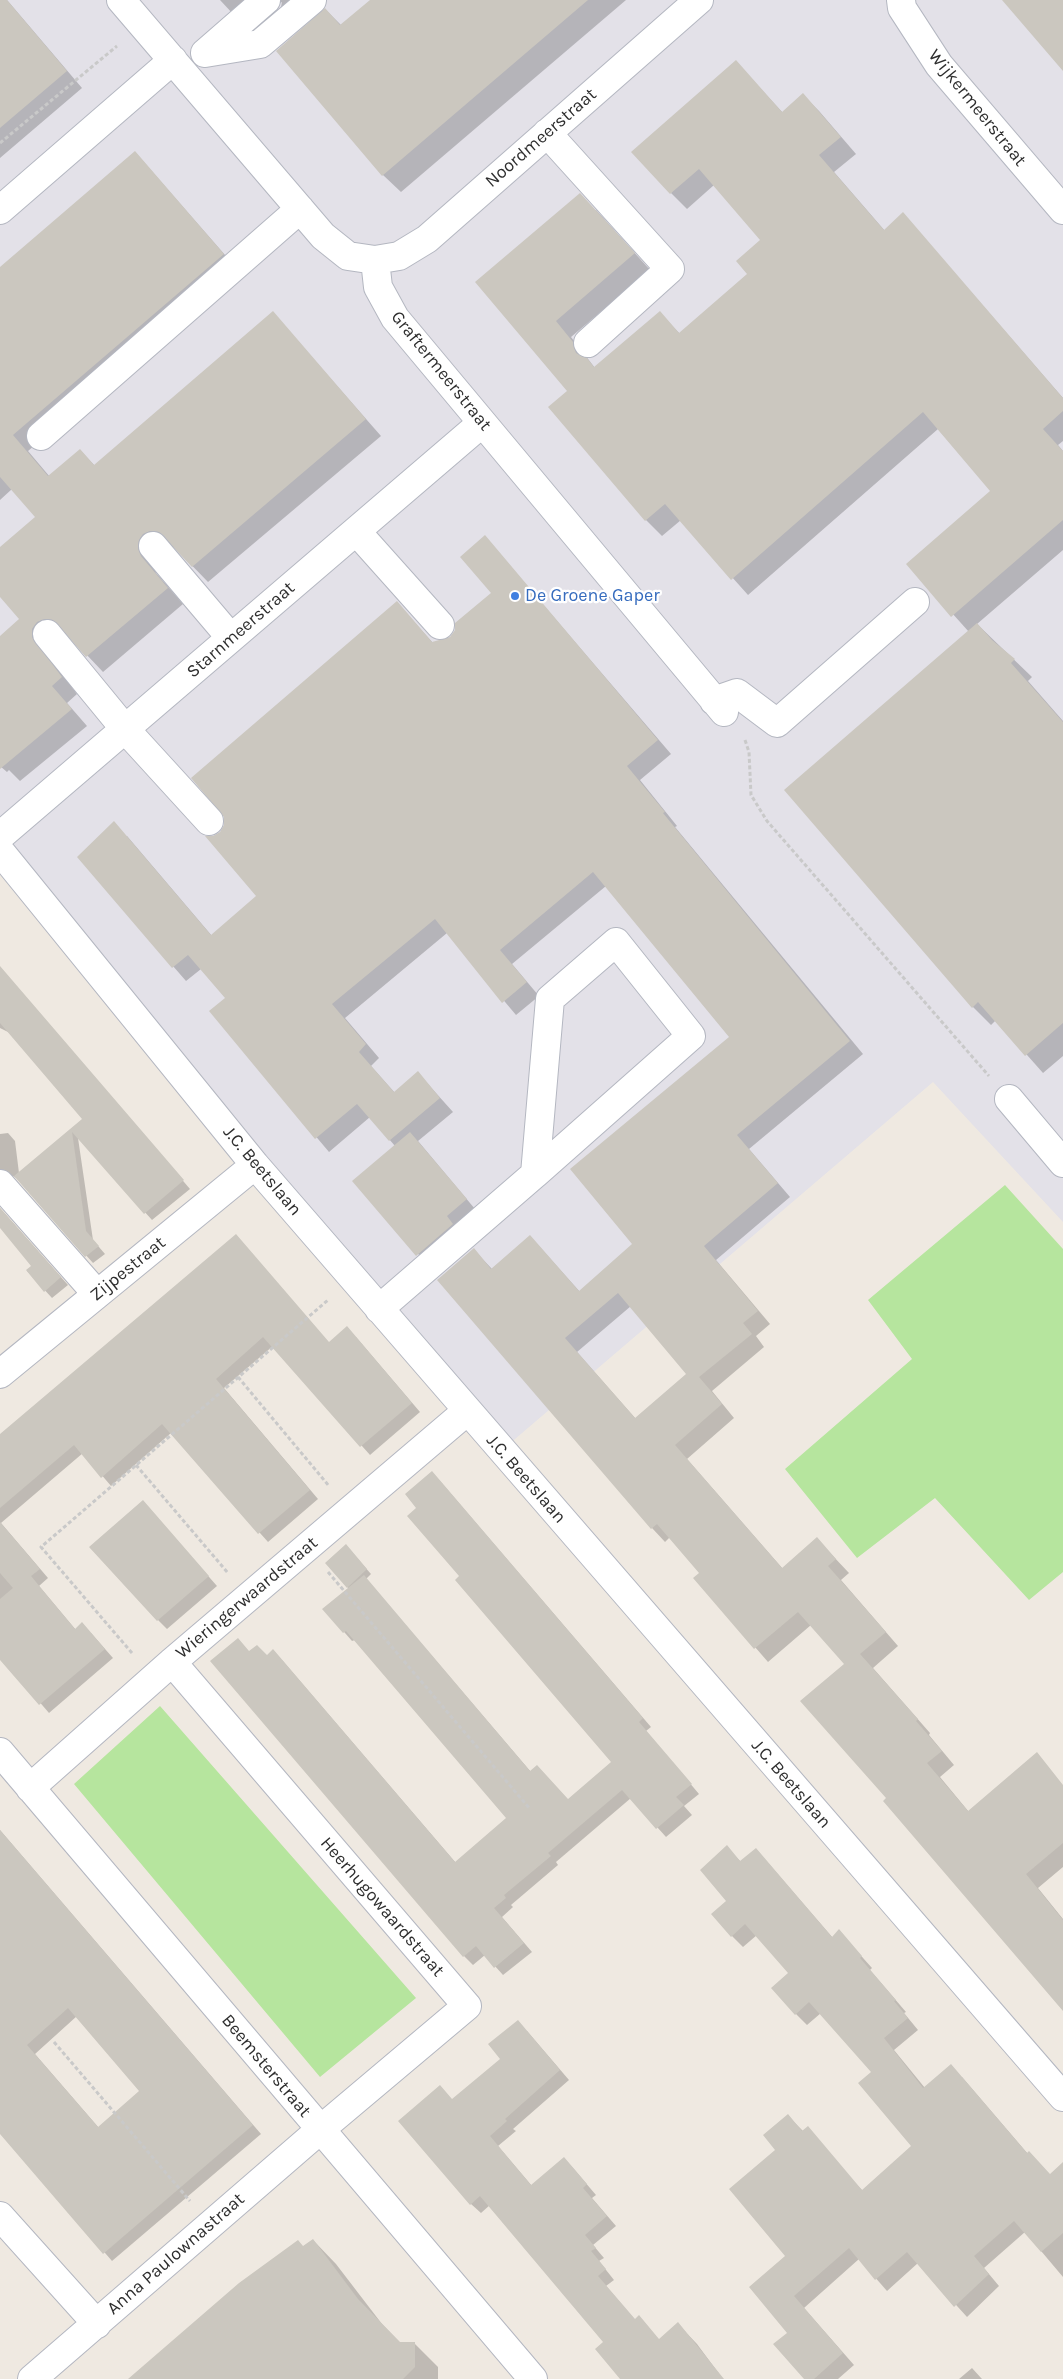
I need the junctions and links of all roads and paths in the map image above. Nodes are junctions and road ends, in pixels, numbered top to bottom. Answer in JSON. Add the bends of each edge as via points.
{"nodes":[{"id":1,"x":121,"y":0,"type":"edge"},
{"id":2,"x":266,"y":0,"type":"edge"},
{"id":3,"x":312,"y":0,"type":"edge"},
{"id":4,"x":700,"y":0,"type":"edge"},
{"id":5,"x":900,"y":0,"type":"edge"},
{"id":6,"x":143,"y":25,"type":"junction"},
{"id":7,"x":205,"y":53,"type":"junction"},
{"id":8,"x":178,"y":66,"type":"junction"},
{"id":9,"x":547,"y":133,"type":"junction"},
{"id":10,"x":0,"y":143,"type":"edge"},
{"id":11,"x":300,"y":209,"type":"junction"},
{"id":12,"x":0,"y":210,"type":"edge"},
{"id":13,"x":1063,"y":210,"type":"edge"},
{"id":14,"x":375,"y":260,"type":"junction"},
{"id":15,"x":588,"y":343,"type":"dead end"},
{"id":16,"x":482,"y":423,"type":"junction"},
{"id":17,"x":41,"y":436,"type":"dead end"},
{"id":18,"x":356,"y":531,"type":"junction"},
{"id":19,"x":153,"y":546,"type":"dead end"},
{"id":20,"x":915,"y":602,"type":"dead end"},
{"id":21,"x":440,"y":625,"type":"dead end"},
{"id":22,"x":47,"y":634,"type":"dead end"},
{"id":23,"x":231,"y":638,"type":"junction"},
{"id":24,"x":719,"y":706,"type":"junction"},
{"id":25,"x":125,"y":729,"type":"junction"},
{"id":26,"x":209,"y":821,"type":"dead end"},
{"id":27,"x":0,"y":836,"type":"edge"},
{"id":28,"x":0,"y":850,"type":"edge"},
{"id":29,"x":1009,"y":1100,"type":"joint"},
{"id":30,"x":1063,"y":1163,"type":"edge"},
{"id":31,"x":255,"y":1165,"type":"junction"},
{"id":32,"x":535,"y":1174,"type":"junction"},
{"id":33,"x":0,"y":1184,"type":"edge"},
{"id":34,"x":353,"y":1279,"type":"junction"},
{"id":35,"x":96,"y":1294,"type":"junction"},
{"id":36,"x":379,"y":1309,"type":"junction"},
{"id":37,"x":0,"y":1374,"type":"edge"},
{"id":38,"x":238,"y":1377,"type":"junction"},
{"id":39,"x":468,"y":1411,"type":"junction"},
{"id":40,"x":136,"y":1465,"type":"junction"},
{"id":41,"x":350,"y":1511,"type":"junction"},
{"id":42,"x":307,"y":1547,"type":"junction"},
{"id":43,"x":248,"y":1597,"type":"junction"},
{"id":44,"x":163,"y":1670,"type":"junction"},
{"id":45,"x":0,"y":1752,"type":"edge"},
{"id":46,"x":30,"y":1788,"type":"junction"},
{"id":47,"x":530,"y":1809,"type":"dead end"},
{"id":48,"x":54,"y":2042,"type":"dead end"},
{"id":49,"x":1063,"y":2097,"type":"edge"},
{"id":50,"x":320,"y":2129,"type":"junction"},
{"id":51,"x":0,"y":2216,"type":"edge"},
{"id":52,"x":210,"y":2225,"type":"junction"},
{"id":53,"x":97,"y":2324,"type":"junction"},
{"id":54,"x":32,"y":2379,"type":"edge"},
{"id":55,"x":533,"y":2379,"type":"edge"}],
"edges":[{"from":1,"to":6,"type":"street"},
{"from":2,"to":7,"type":"street"},
{"from":3,"to":7,"type":"street","via":[[260,44]]},
{"from":4,"to":9,"type":"street","name":"Noordmeerstraat"},
{"from":5,"to":13,"type":"street","name":"Wijkermeerstraat","via":[[939,65]]},
{"from":6,"to":8,"type":"street"},
{"from":6,"to":10,"type":"path"},
{"from":7,"to":8,"type":"street"},
{"from":8,"to":11,"type":"street"},
{"from":8,"to":12,"type":"street"},
{"from":9,"to":14,"type":"street","name":"Noordmeerstraat","via":[[427,239],[400,256]]},
{"from":9,"to":15,"type":"street","via":[[670,269]]},
{"from":11,"to":14,"type":"street","via":[[323,236],[348,256]]},
{"from":11,"to":17,"type":"street"},
{"from":14,"to":16,"type":"street","name":"Graftermeerstraat","via":[[378,287],[395,318]]},
{"from":16,"to":18,"type":"street","name":"Starnmeerstraat"},
{"from":16,"to":24,"type":"street","name":"Graftermeerstraat"},
{"from":18,"to":21,"type":"street"},
{"from":18,"to":23,"type":"street","name":"Starnmeerstraat"},
{"from":19,"to":23,"type":"street"},
{"from":20,"to":24,"type":"street","via":[[777,723],[737,693]]},
{"from":22,"to":25,"type":"street"},
{"from":23,"to":25,"type":"street","name":"Starnmeerstraat"},
{"from":24,"to":29,"type":"path","via":[[744,738],[749,752],[751,795],[767,821]]},
{"from":25,"to":26,"type":"street"},
{"from":25,"to":27,"type":"street","name":"Starnmeerstraat"},
{"from":28,"to":31,"type":"street","name":"J.C. Beetslaan"},
{"from":29,"to":30,"type":"street"},
{"from":31,"to":34,"type":"street","name":"J.C. Beetslaan"},
{"from":31,"to":35,"type":"street","name":"Zijpestraat"},
{"from":32,"to":32,"type":"street","via":[[550,1000],[616,942],[691,1036]]},
{"from":32,"to":36,"type":"street"},
{"from":33,"to":35,"type":"street"},
{"from":34,"to":36,"type":"street","name":"J.C. Beetslaan"},
{"from":34,"to":38,"type":"path"},
{"from":35,"to":37,"type":"street","name":"Zijpestraat"},
{"from":36,"to":39,"type":"street","name":"J.C. Beetslaan"},
{"from":38,"to":40,"type":"path"},
{"from":38,"to":41,"type":"path"},
{"from":39,"to":41,"type":"street","name":"Wieringerwaardstraat"},
{"from":39,"to":49,"type":"street","name":"J.C. Beetslaan"},
{"from":40,"to":43,"type":"path"},
{"from":40,"to":44,"type":"path","via":[[41,1546]]},
{"from":41,"to":42,"type":"street","name":"Wieringerwaardstraat"},
{"from":42,"to":43,"type":"street","name":"Wieringerwaardstraat"},
{"from":42,"to":47,"type":"path"},
{"from":43,"to":44,"type":"street","name":"Wieringerwaardstraat"},
{"from":44,"to":46,"type":"street","name":"Wieringerwaardstraat"},
{"from":44,"to":50,"type":"street","name":"Heerhugowaardstraat","via":[[467,2006]]},
{"from":45,"to":46,"type":"street","name":"Beemsterstraat"},
{"from":46,"to":50,"type":"street","name":"Beemsterstraat"},
{"from":48,"to":52,"type":"path"},
{"from":50,"to":52,"type":"street","name":"Anna Paulownastraat"},
{"from":50,"to":55,"type":"street","name":"Beemsterstraat"},
{"from":51,"to":53,"type":"street"},
{"from":52,"to":53,"type":"street","name":"Anna Paulownastraat"},
{"from":53,"to":54,"type":"street","name":"Anna Paulownastraat"}]}
